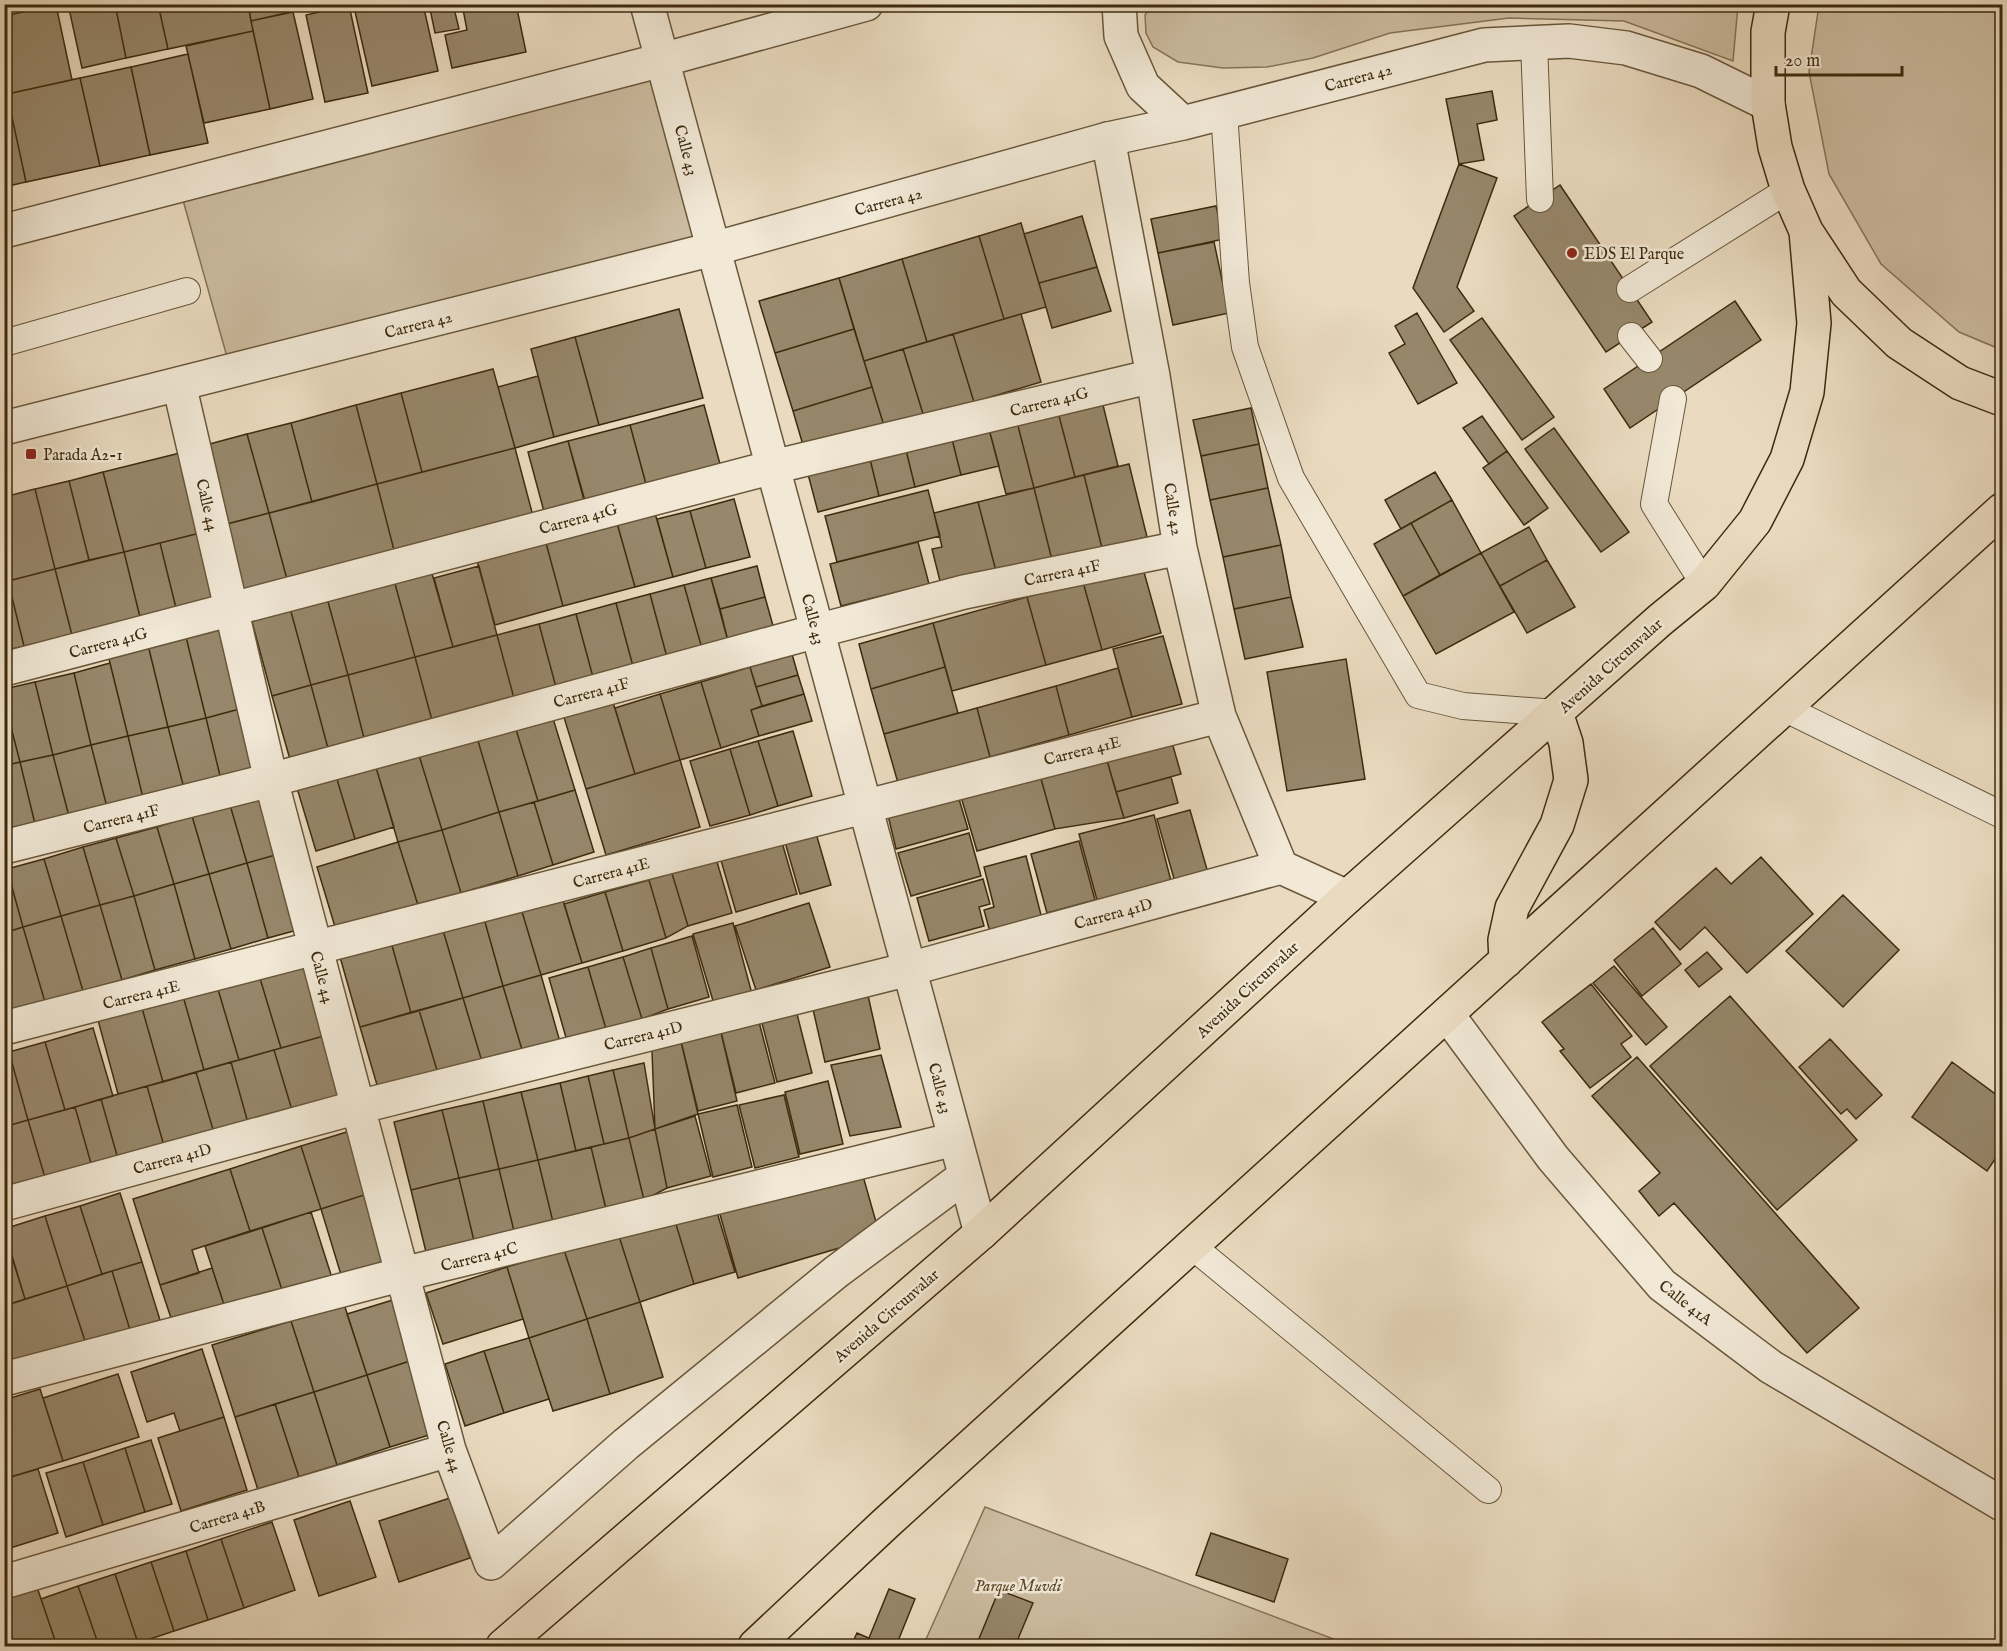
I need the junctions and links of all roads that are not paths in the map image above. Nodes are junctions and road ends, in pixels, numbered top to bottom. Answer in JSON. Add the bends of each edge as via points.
{"nodes":[{"id":1,"x":647,"y":4,"type":"edge"},
{"id":2,"x":866,"y":4,"type":"edge"},
{"id":3,"x":1119,"y":4,"type":"edge"},
{"id":4,"x":1773,"y":4,"type":"edge"},
{"id":5,"x":1534,"y":43,"type":"junction"},
{"id":6,"x":662,"y":60,"type":"junction"},
{"id":7,"x":1768,"y":104,"type":"junction"},
{"id":8,"x":1224,"y":113,"type":"junction"},
{"id":9,"x":1183,"y":123,"type":"junction"},
{"id":10,"x":1108,"y":140,"type":"junction"},
{"id":11,"x":1788,"y":190,"type":"junction"},
{"id":12,"x":1540,"y":199,"type":"dead end"},
{"id":13,"x":4,"y":231,"type":"edge"},
{"id":14,"x":1806,"y":231,"type":"junction"},
{"id":15,"x":713,"y":249,"type":"junction"},
{"id":16,"x":1630,"y":289,"type":"dead end"},
{"id":17,"x":187,"y":291,"type":"dead end"},
{"id":18,"x":1631,"y":336,"type":"dead end"},
{"id":19,"x":4,"y":343,"type":"edge"},
{"id":20,"x":1649,"y":359,"type":"dead end"},
{"id":21,"x":1153,"y":376,"type":"junction"},
{"id":22,"x":179,"y":384,"type":"junction"},
{"id":23,"x":1673,"y":399,"type":"dead end"},
{"id":24,"x":2002,"y":399,"type":"edge"},
{"id":25,"x":4,"y":428,"type":"edge"},
{"id":26,"x":773,"y":467,"type":"junction"},
{"id":27,"x":2002,"y":510,"type":"edge"},
{"id":28,"x":1180,"y":548,"type":"junction"},
{"id":29,"x":1704,"y":584,"type":"junction"},
{"id":30,"x":232,"y":609,"type":"junction"},
{"id":31,"x":817,"y":631,"type":"junction"},
{"id":32,"x":4,"y":669,"type":"edge"},
{"id":33,"x":1784,"y":708,"type":"junction"},
{"id":34,"x":1556,"y":713,"type":"junction"},
{"id":35,"x":1219,"y":716,"type":"junction"},
{"id":36,"x":271,"y":780,"type":"junction"},
{"id":37,"x":865,"y":805,"type":"junction"},
{"id":38,"x":2002,"y":815,"type":"edge"},
{"id":39,"x":4,"y":848,"type":"edge"},
{"id":40,"x":1281,"y":867,"type":"junction"},
{"id":41,"x":1347,"y":897,"type":"junction"},
{"id":42,"x":316,"y":949,"type":"junction"},
{"id":43,"x":1506,"y":961,"type":"junction"},
{"id":44,"x":909,"y":969,"type":"junction"},
{"id":45,"x":1447,"y":1014,"type":"junction"},
{"id":46,"x":4,"y":1028,"type":"edge"},
{"id":47,"x":358,"y":1107,"type":"junction"},
{"id":48,"x":955,"y":1139,"type":"junction"},
{"id":49,"x":965,"y":1176,"type":"junction"},
{"id":50,"x":4,"y":1204,"type":"edge"},
{"id":51,"x":981,"y":1233,"type":"junction"},
{"id":52,"x":1192,"y":1246,"type":"junction"},
{"id":53,"x":403,"y":1274,"type":"junction"},
{"id":54,"x":4,"y":1379,"type":"edge"},
{"id":55,"x":449,"y":1450,"type":"junction"},
{"id":56,"x":1488,"y":1490,"type":"dead end"},
{"id":57,"x":2002,"y":1504,"type":"edge"},
{"id":58,"x":4,"y":1582,"type":"edge"},
{"id":59,"x":783,"y":1633,"type":"edge"},
{"id":60,"x":503,"y":1647,"type":"edge"},
{"id":61,"x":755,"y":1647,"type":"edge"}],
"edges":[{"from":1,"to":6,"type":"street","name":"Calle 43"},
{"from":2,"to":6,"type":"street"},
{"from":3,"to":9,"type":"street","via":[[1121,36],[1143,86]]},
{"from":4,"to":7,"type":"highway","via":[[1768,32]]},
{"from":5,"to":7,"type":"street","name":"Carrera 42","via":[[1569,41],[1626,48],[1701,71]]},
{"from":5,"to":8,"type":"street","name":"Carrera 42","via":[[1484,45]]},
{"from":5,"to":12,"type":"lane"},
{"from":6,"to":13,"type":"street"},
{"from":6,"to":15,"type":"street","name":"Calle 43"},
{"from":7,"to":11,"type":"highway"},
{"from":8,"to":9,"type":"street","name":"Carrera 42"},
{"from":8,"to":34,"type":"lane","via":[[1236,283],[1245,347],[1291,478],[1418,695],[1463,706]]},
{"from":9,"to":10,"type":"street","name":"Carrera 42"},
{"from":10,"to":15,"type":"street","name":"Carrera 42"},
{"from":10,"to":21,"type":"street","name":"Calle 42"},
{"from":11,"to":14,"type":"highway"},
{"from":11,"to":16,"type":"lane"},
{"from":14,"to":24,"type":"highway","via":[[1846,292],[1899,343],[1960,383]]},
{"from":14,"to":29,"type":"highway","name":"Avenida Circunvalar","via":[[1814,323],[1807,392],[1787,459],[1755,521]]},
{"from":15,"to":22,"type":"street","name":"Carrera 42"},
{"from":15,"to":26,"type":"street","name":"Calle 43"},
{"from":17,"to":19,"type":"lane"},
{"from":18,"to":20,"type":"lane"},
{"from":21,"to":26,"type":"street","name":"Carrera 41G"},
{"from":21,"to":28,"type":"street","name":"Calle 42"},
{"from":22,"to":25,"type":"street","name":"Carrera 42"},
{"from":22,"to":30,"type":"street","name":"Calle 44"},
{"from":23,"to":29,"type":"lane","via":[[1654,504]]},
{"from":26,"to":30,"type":"street","name":"Carrera 41G"},
{"from":26,"to":31,"type":"street","name":"Calle 43"},
{"from":27,"to":33,"type":"highway"},
{"from":28,"to":31,"type":"street","name":"Carrera 41F","via":[[964,592]]},
{"from":28,"to":35,"type":"street","name":"Calle 42"},
{"from":29,"to":34,"type":"highway","name":"Avenida Circunvalar"},
{"from":30,"to":32,"type":"street","name":"Carrera 41G"},
{"from":30,"to":36,"type":"street","name":"Calle 44"},
{"from":31,"to":36,"type":"street","name":"Carrera 41F"},
{"from":31,"to":37,"type":"street","name":"Calle 43"},
{"from":33,"to":38,"type":"lane"},
{"from":33,"to":43,"type":"highway"},
{"from":34,"to":41,"type":"highway","name":"Avenida Circunvalar"},
{"from":34,"to":43,"type":"highway","via":[[1566,743],[1571,780],[1557,825],[1512,908],[1505,940]]},
{"from":35,"to":37,"type":"street","name":"Carrera 41E"},
{"from":35,"to":40,"type":"street","name":"Calle 42"},
{"from":36,"to":39,"type":"street","name":"Carrera 41F"},
{"from":36,"to":42,"type":"street","name":"Calle 44"},
{"from":37,"to":42,"type":"street","name":"Carrera 41E"},
{"from":37,"to":44,"type":"street","name":"Calle 43"},
{"from":40,"to":41,"type":"street"},
{"from":40,"to":44,"type":"street","name":"Carrera 41D"},
{"from":41,"to":51,"type":"highway","name":"Avenida Circunvalar"},
{"from":42,"to":46,"type":"street","name":"Carrera 41E"},
{"from":42,"to":47,"type":"street","name":"Calle 44"},
{"from":43,"to":45,"type":"highway"},
{"from":44,"to":47,"type":"street","name":"Carrera 41D"},
{"from":44,"to":48,"type":"street","name":"Calle 43"},
{"from":45,"to":52,"type":"highway"},
{"from":45,"to":57,"type":"street","name":"Calle 41A","via":[[1553,1158],[1662,1285],[1771,1367]]},
{"from":47,"to":50,"type":"street","name":"Carrera 41D"},
{"from":47,"to":53,"type":"street","name":"Calle 44"},
{"from":48,"to":49,"type":"street","name":"Calle 43"},
{"from":48,"to":53,"type":"street","name":"Carrera 41C"},
{"from":49,"to":51,"type":"street","name":"Calle 43"},
{"from":49,"to":55,"type":"street","name":"Calle 44","via":[[827,1279],[626,1444],[491,1563]]},
{"from":51,"to":60,"type":"highway","name":"Avenida Circunvalar"},
{"from":52,"to":56,"type":"lane"},
{"from":52,"to":59,"type":"highway","via":[[885,1524]]},
{"from":53,"to":54,"type":"street","name":"Carrera 41C"},
{"from":53,"to":55,"type":"street","name":"Calle 44"},
{"from":55,"to":58,"type":"street","name":"Carrera 41B"},
{"from":59,"to":61,"type":"highway"}]}
